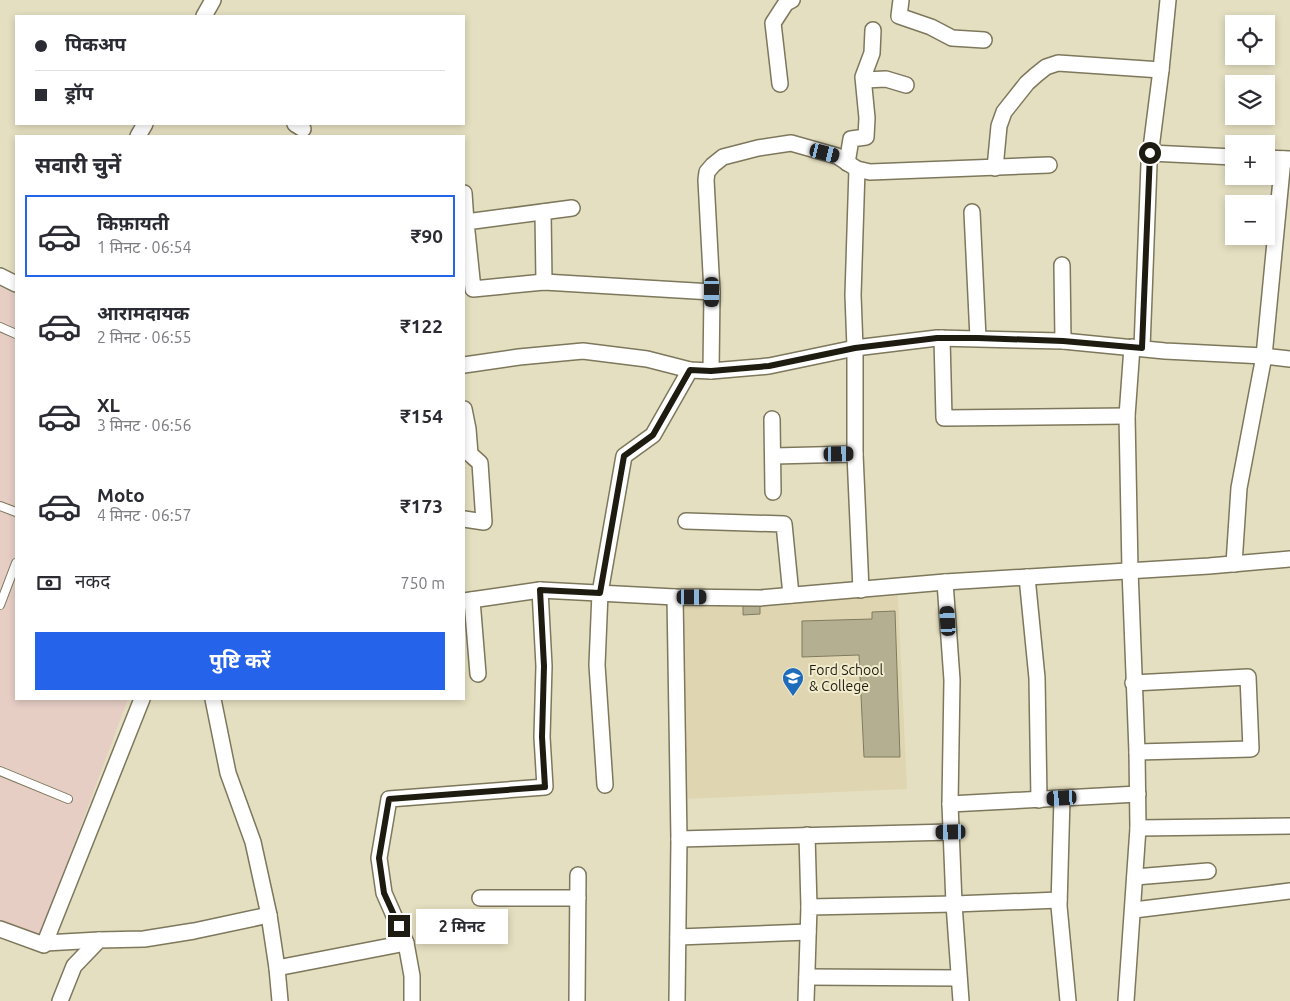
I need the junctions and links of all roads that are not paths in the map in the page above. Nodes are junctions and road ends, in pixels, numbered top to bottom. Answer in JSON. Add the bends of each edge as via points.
{"nodes":[{"id":1,"x":213,"y":0,"type":"edge"},
{"id":2,"x":792,"y":0,"type":"edge"},
{"id":3,"x":901,"y":0,"type":"edge"},
{"id":4,"x":1168,"y":0,"type":"edge"},
{"id":5,"x":205,"y":15,"type":"edge"},
{"id":6,"x":873,"y":30,"type":"dead end"},
{"id":7,"x":984,"y":40,"type":"dead end"},
{"id":8,"x":1161,"y":70,"type":"junction"},
{"id":9,"x":864,"y":80,"type":"junction"},
{"id":10,"x":780,"y":84,"type":"dead end"},
{"id":11,"x":906,"y":84,"type":"dead end"},
{"id":12,"x":1150,"y":153,"type":"junction"},
{"id":13,"x":1225,"y":157,"type":"edge"},
{"id":14,"x":1286,"y":159,"type":"edge"},
{"id":15,"x":1050,"y":165,"type":"dead end"},
{"id":16,"x":852,"y":166,"type":"junction"},
{"id":17,"x":995,"y":168,"type":"junction"},
{"id":18,"x":572,"y":208,"type":"dead end"},
{"id":19,"x":543,"y":212,"type":"junction"},
{"id":20,"x":972,"y":212,"type":"dead end"},
{"id":21,"x":465,"y":216,"type":"edge"},
{"id":22,"x":1062,"y":265,"type":"dead end"},
{"id":23,"x":0,"y":276,"type":"edge"},
{"id":24,"x":544,"y":282,"type":"junction"},
{"id":25,"x":15,"y":284,"type":"edge"},
{"id":26,"x":469,"y":290,"type":"edge"},
{"id":27,"x":712,"y":292,"type":"junction"},
{"id":28,"x":0,"y":327,"type":"edge"},
{"id":29,"x":15,"y":334,"type":"edge"},
{"id":30,"x":942,"y":338,"type":"junction"},
{"id":31,"x":978,"y":338,"type":"junction"},
{"id":32,"x":1063,"y":341,"type":"junction"},
{"id":33,"x":1137,"y":347,"type":"junction"},
{"id":34,"x":855,"y":348,"type":"junction"},
{"id":35,"x":1264,"y":356,"type":"junction"},
{"id":36,"x":1290,"y":359,"type":"edge"},
{"id":37,"x":465,"y":365,"type":"edge"},
{"id":38,"x":690,"y":370,"type":"junction"},
{"id":39,"x":711,"y":371,"type":"junction"},
{"id":40,"x":465,"y":414,"type":"edge"},
{"id":41,"x":1127,"y":416,"type":"junction"},
{"id":42,"x":772,"y":419,"type":"dead end"},
{"id":43,"x":855,"y":454,"type":"junction"},
{"id":44,"x":774,"y":456,"type":"junction"},
{"id":45,"x":773,"y":492,"type":"dead end"},
{"id":46,"x":0,"y":506,"type":"edge"},
{"id":47,"x":15,"y":512,"type":"edge"},
{"id":48,"x":465,"y":519,"type":"edge"},
{"id":49,"x":686,"y":520,"type":"dead end"},
{"id":50,"x":1290,"y":559,"type":"edge"},
{"id":51,"x":1234,"y":564,"type":"junction"},
{"id":52,"x":15,"y":566,"type":"edge"},
{"id":53,"x":1130,"y":570,"type":"junction"},
{"id":54,"x":1027,"y":577,"type":"junction"},
{"id":55,"x":945,"y":582,"type":"junction"},
{"id":56,"x":540,"y":590,"type":"junction"},
{"id":57,"x":861,"y":590,"type":"junction"},
{"id":58,"x":600,"y":593,"type":"junction"},
{"id":59,"x":791,"y":595,"type":"junction"},
{"id":60,"x":676,"y":597,"type":"junction"},
{"id":61,"x":468,"y":600,"type":"edge"},
{"id":62,"x":0,"y":604,"type":"edge"},
{"id":63,"x":478,"y":674,"type":"dead end"},
{"id":64,"x":1133,"y":683,"type":"junction"},
{"id":65,"x":142,"y":700,"type":"edge"},
{"id":66,"x":213,"y":700,"type":"edge"},
{"id":67,"x":1137,"y":752,"type":"junction"},
{"id":68,"x":0,"y":771,"type":"edge"},
{"id":69,"x":604,"y":785,"type":"dead end"},
{"id":70,"x":1138,"y":794,"type":"junction"},
{"id":71,"x":1062,"y":798,"type":"junction"},
{"id":72,"x":68,"y":799,"type":"dead end"},
{"id":73,"x":1039,"y":800,"type":"junction"},
{"id":74,"x":950,"y":804,"type":"junction"},
{"id":75,"x":1290,"y":826,"type":"edge"},
{"id":76,"x":1138,"y":828,"type":"junction"},
{"id":77,"x":951,"y":832,"type":"junction"},
{"id":78,"x":807,"y":835,"type":"junction"},
{"id":79,"x":679,"y":839,"type":"junction"},
{"id":80,"x":1208,"y":871,"type":"dead end"},
{"id":81,"x":578,"y":875,"type":"dead end"},
{"id":82,"x":1135,"y":877,"type":"junction"},
{"id":83,"x":1290,"y":891,"type":"edge"},
{"id":84,"x":480,"y":898,"type":"dead end"},
{"id":85,"x":578,"y":898,"type":"junction"},
{"id":86,"x":1059,"y":900,"type":"junction"},
{"id":87,"x":954,"y":904,"type":"junction"},
{"id":88,"x":809,"y":907,"type":"junction"},
{"id":89,"x":1134,"y":910,"type":"junction"},
{"id":90,"x":269,"y":915,"type":"junction"},
{"id":91,"x":0,"y":929,"type":"edge"},
{"id":92,"x":808,"y":932,"type":"junction"},
{"id":93,"x":678,"y":937,"type":"junction"},
{"id":94,"x":99,"y":940,"type":"junction"},
{"id":95,"x":406,"y":942,"type":"junction"},
{"id":96,"x":45,"y":944,"type":"junction"},
{"id":97,"x":277,"y":968,"type":"junction"},
{"id":98,"x":807,"y":977,"type":"junction"},
{"id":99,"x":958,"y":978,"type":"junction"},
{"id":100,"x":60,"y":1001,"type":"edge"},
{"id":101,"x":280,"y":1001,"type":"edge"},
{"id":102,"x":412,"y":1001,"type":"edge"},
{"id":103,"x":577,"y":1001,"type":"edge"},
{"id":104,"x":677,"y":1001,"type":"edge"},
{"id":105,"x":806,"y":1001,"type":"edge"},
{"id":106,"x":961,"y":1001,"type":"edge"},
{"id":107,"x":1068,"y":1001,"type":"edge"},
{"id":108,"x":1126,"y":1001,"type":"edge"}],
"edges":[{"from":1,"to":5,"type":"street"},
{"from":2,"to":10,"type":"street","via":[[786,3],[773,23]]},
{"from":3,"to":7,"type":"street","via":[[899,16],[952,38]]},
{"from":4,"to":8,"type":"street"},
{"from":6,"to":9,"type":"street","via":[[872,53]]},
{"from":8,"to":12,"type":"street"},
{"from":8,"to":17,"type":"street","via":[[1058,63],[1046,66],[1027,83],[1004,112]]},
{"from":9,"to":11,"type":"street","via":[[886,79]]},
{"from":9,"to":16,"type":"street","via":[[866,137],[851,139]]},
{"from":12,"to":13,"type":"street"},
{"from":12,"to":33,"type":"street"},
{"from":14,"to":35,"type":"street"},
{"from":15,"to":17,"type":"street"},
{"from":16,"to":17,"type":"street","via":[[885,173]]},
{"from":16,"to":27,"type":"street","via":[[837,156],[791,143],[723,157],[713,165],[706,180]]},
{"from":16,"to":34,"type":"street"},
{"from":18,"to":19,"type":"street"},
{"from":19,"to":21,"type":"street"},
{"from":19,"to":24,"type":"street"},
{"from":20,"to":31,"type":"street"},
{"from":21,"to":26,"type":"street"},
{"from":22,"to":32,"type":"street"},
{"from":23,"to":25,"type":"street"},
{"from":24,"to":26,"type":"street"},
{"from":24,"to":27,"type":"street"},
{"from":27,"to":39,"type":"street"},
{"from":28,"to":29,"type":"lane"},
{"from":30,"to":31,"type":"street"},
{"from":30,"to":34,"type":"street"},
{"from":30,"to":41,"type":"street","via":[[944,418]]},
{"from":31,"to":32,"type":"street"},
{"from":32,"to":33,"type":"street"},
{"from":33,"to":35,"type":"street"},
{"from":33,"to":41,"type":"street"},
{"from":34,"to":39,"type":"street","via":[[769,366]]},
{"from":34,"to":43,"type":"street"},
{"from":35,"to":36,"type":"street"},
{"from":35,"to":51,"type":"street","via":[[1239,488]]},
{"from":37,"to":38,"type":"street","via":[[583,351],[647,359]]},
{"from":38,"to":39,"type":"street"},
{"from":38,"to":58,"type":"street","via":[[653,435],[624,456]]},
{"from":40,"to":48,"type":"street","via":[[470,454],[480,463],[484,522]]},
{"from":41,"to":53,"type":"street"},
{"from":42,"to":44,"type":"street"},
{"from":43,"to":44,"type":"street"},
{"from":43,"to":57,"type":"street"},
{"from":44,"to":45,"type":"street"},
{"from":46,"to":47,"type":"lane"},
{"from":49,"to":59,"type":"street","via":[[784,524]]},
{"from":50,"to":51,"type":"street"},
{"from":51,"to":53,"type":"street"},
{"from":52,"to":62,"type":"lane"},
{"from":53,"to":54,"type":"street"},
{"from":53,"to":64,"type":"street"},
{"from":54,"to":55,"type":"street"},
{"from":54,"to":73,"type":"street","via":[[1037,678]]},
{"from":55,"to":57,"type":"street"},
{"from":55,"to":74,"type":"street","via":[[952,680]]},
{"from":56,"to":58,"type":"street"},
{"from":56,"to":61,"type":"street"},
{"from":56,"to":95,"type":"street","via":[[545,787],[389,799],[379,858],[384,893]]},
{"from":57,"to":59,"type":"street"},
{"from":58,"to":60,"type":"street"},
{"from":58,"to":69,"type":"street","via":[[598,665]]},
{"from":59,"to":60,"type":"street"},
{"from":60,"to":79,"type":"street"},
{"from":61,"to":63,"type":"street"},
{"from":64,"to":67,"type":"street"},
{"from":64,"to":67,"type":"street","via":[[1248,677],[1251,749]]},
{"from":65,"to":96,"type":"street"},
{"from":66,"to":90,"type":"street","via":[[228,773],[253,842]]},
{"from":67,"to":70,"type":"street"},
{"from":68,"to":72,"type":"lane"},
{"from":70,"to":71,"type":"street"},
{"from":70,"to":76,"type":"street"},
{"from":71,"to":73,"type":"street"},
{"from":71,"to":86,"type":"street"},
{"from":73,"to":74,"type":"street"},
{"from":74,"to":77,"type":"street"},
{"from":75,"to":76,"type":"street"},
{"from":76,"to":82,"type":"street"},
{"from":77,"to":78,"type":"street"},
{"from":77,"to":87,"type":"street"},
{"from":78,"to":79,"type":"street"},
{"from":78,"to":88,"type":"street"},
{"from":79,"to":93,"type":"street"},
{"from":80,"to":82,"type":"street"},
{"from":81,"to":85,"type":"street"},
{"from":82,"to":89,"type":"street"},
{"from":83,"to":89,"type":"street"},
{"from":84,"to":85,"type":"street"},
{"from":85,"to":103,"type":"street"},
{"from":86,"to":87,"type":"street"},
{"from":86,"to":107,"type":"street"},
{"from":87,"to":88,"type":"street"},
{"from":87,"to":99,"type":"street"},
{"from":88,"to":92,"type":"street"},
{"from":89,"to":108,"type":"street"},
{"from":90,"to":94,"type":"street","via":[[144,939]]},
{"from":90,"to":97,"type":"street"},
{"from":91,"to":96,"type":"street"},
{"from":92,"to":93,"type":"street"},
{"from":92,"to":98,"type":"street"},
{"from":93,"to":104,"type":"street"},
{"from":94,"to":96,"type":"street"},
{"from":94,"to":100,"type":"street","via":[[74,966]]},
{"from":95,"to":97,"type":"street"},
{"from":95,"to":102,"type":"street","via":[[412,976]]},
{"from":97,"to":101,"type":"street"},
{"from":98,"to":99,"type":"street"},
{"from":98,"to":105,"type":"street"},
{"from":99,"to":106,"type":"street"}]}
